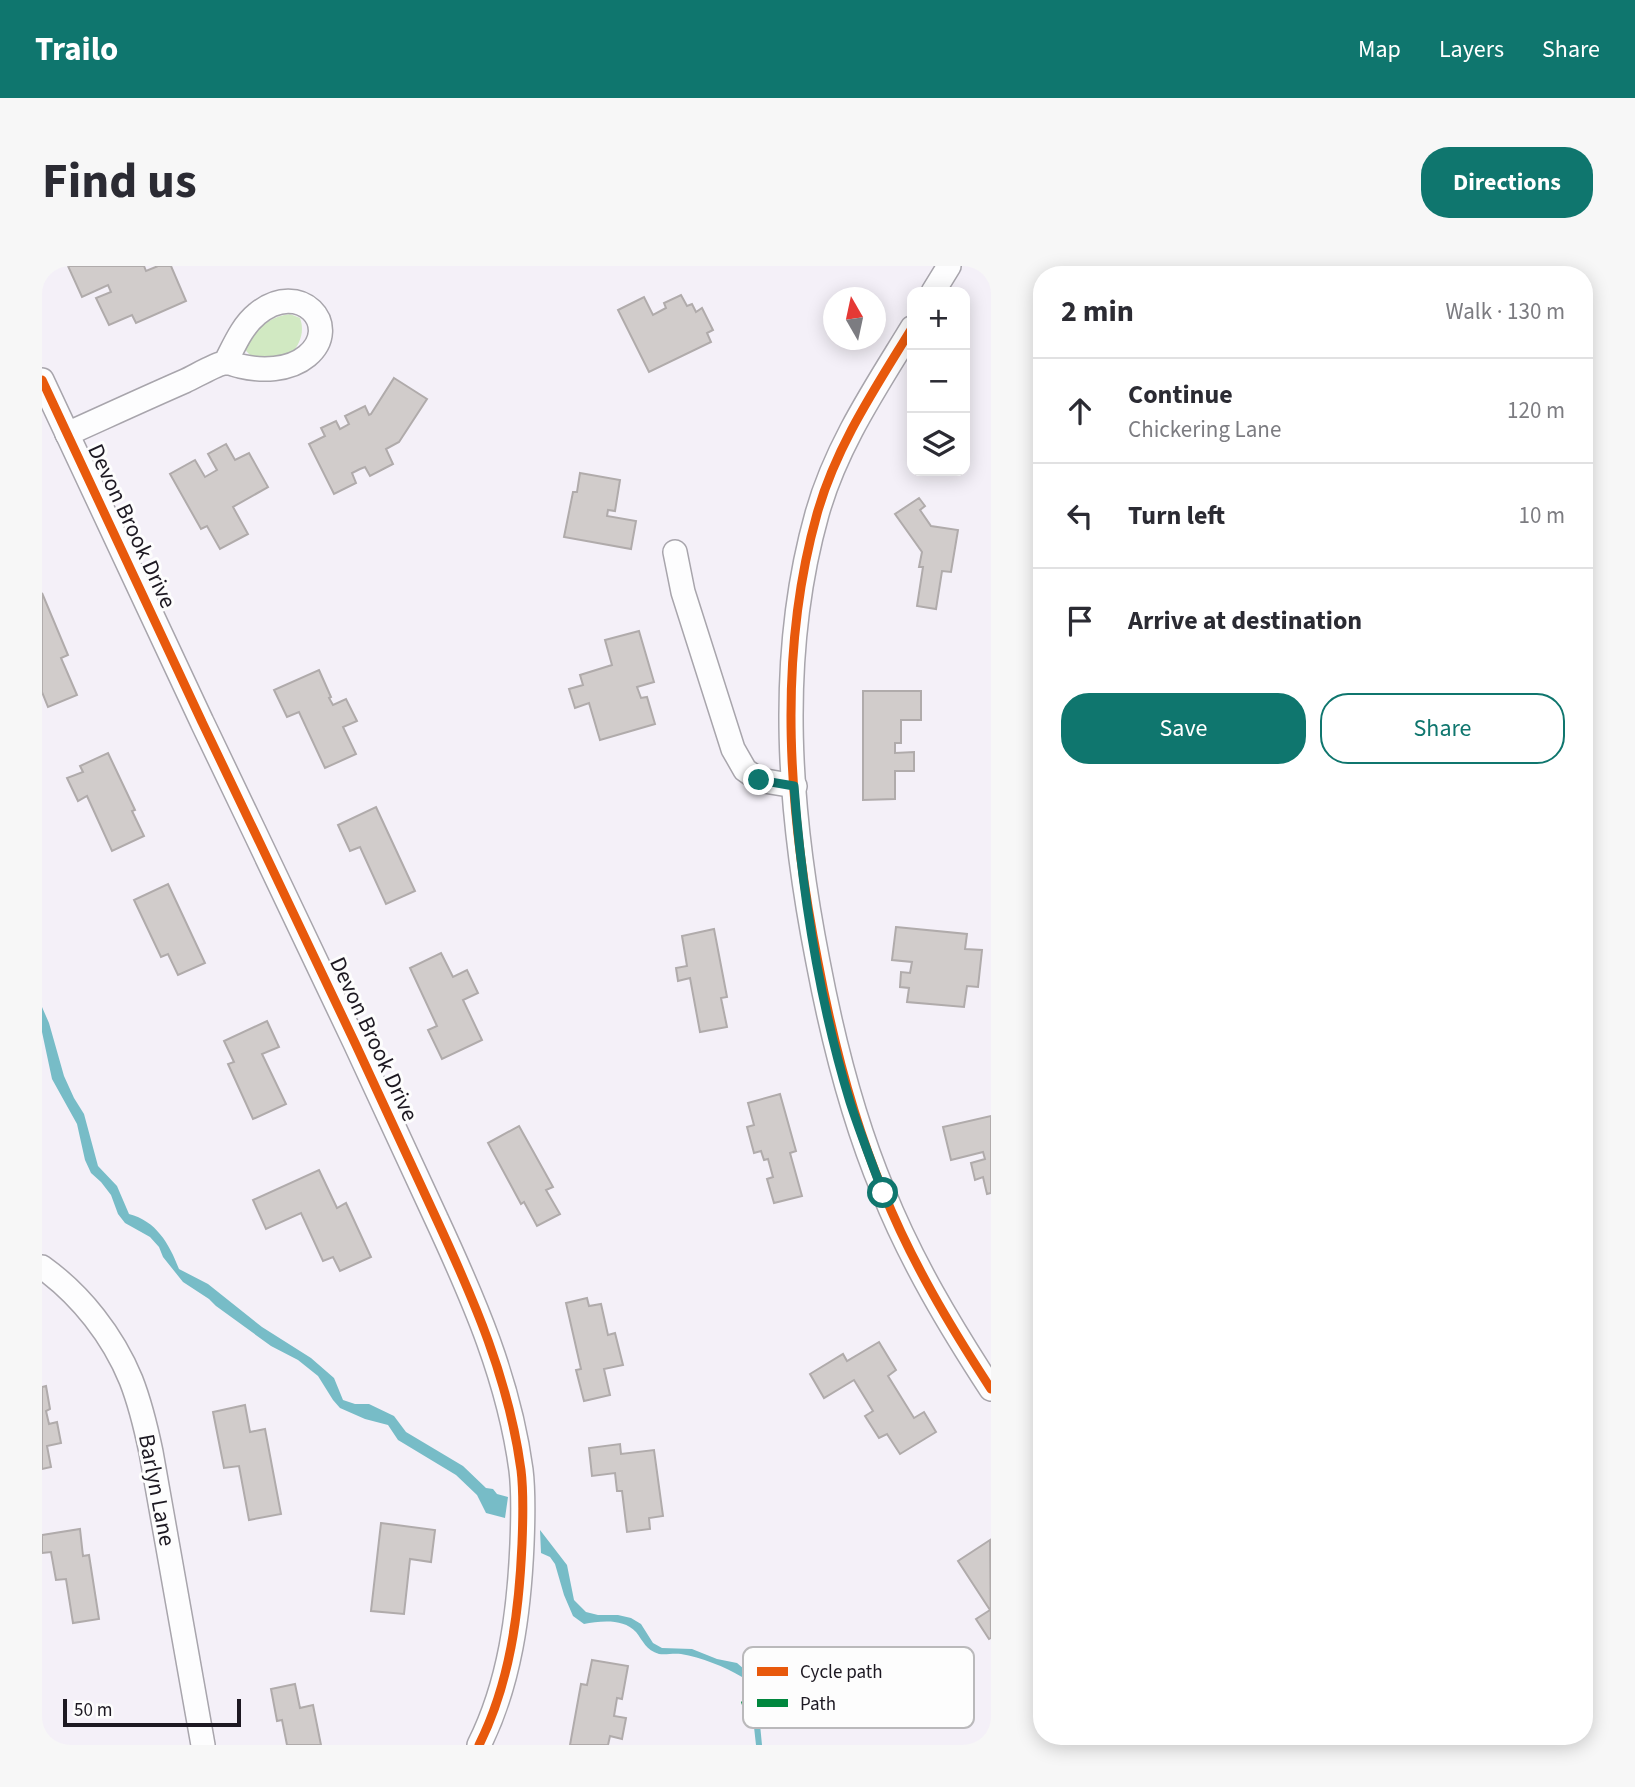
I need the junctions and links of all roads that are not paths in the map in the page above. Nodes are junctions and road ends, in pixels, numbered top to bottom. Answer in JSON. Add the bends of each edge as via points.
{"nodes":[{"id":1,"x":948,"y":266,"type":"edge"},
{"id":2,"x":936,"y":287,"type":"edge"},
{"id":3,"x":907,"y":336,"type":"edge"},
{"id":4,"x":225,"y":363,"type":"dead end"},
{"id":5,"x":42,"y":380,"type":"edge"},
{"id":6,"x":67,"y":434,"type":"junction"},
{"id":7,"x":675,"y":552,"type":"dead end"},
{"id":8,"x":794,"y":786,"type":"junction"},
{"id":9,"x":42,"y":1267,"type":"edge"},
{"id":10,"x":991,"y":1390,"type":"edge"},
{"id":11,"x":203,"y":1745,"type":"edge"},
{"id":12,"x":479,"y":1745,"type":"edge"}],
"edges":[{"from":1,"to":2,"type":"street"},
{"from":3,"to":8,"type":"street","via":[[841,451],[817,513],[793,640]]},
{"from":4,"to":6,"type":"street"},
{"from":5,"to":6,"type":"street","name":"Devon Brook Drive"},
{"from":6,"to":12,"type":"street","name":"Devon Brook Drive","via":[[468,1287],[497,1364],[521,1472],[521,1560],[510,1656]]},
{"from":7,"to":8,"type":"street","via":[[683,593],[733,749],[745,770],[759,780]]},
{"from":8,"to":10,"type":"street","via":[[812,934],[850,1103],[883,1193],[915,1261]]},
{"from":9,"to":11,"type":"street","name":"Barlyn Lane","via":[[92,1315],[131,1379],[151,1452]]}]}
